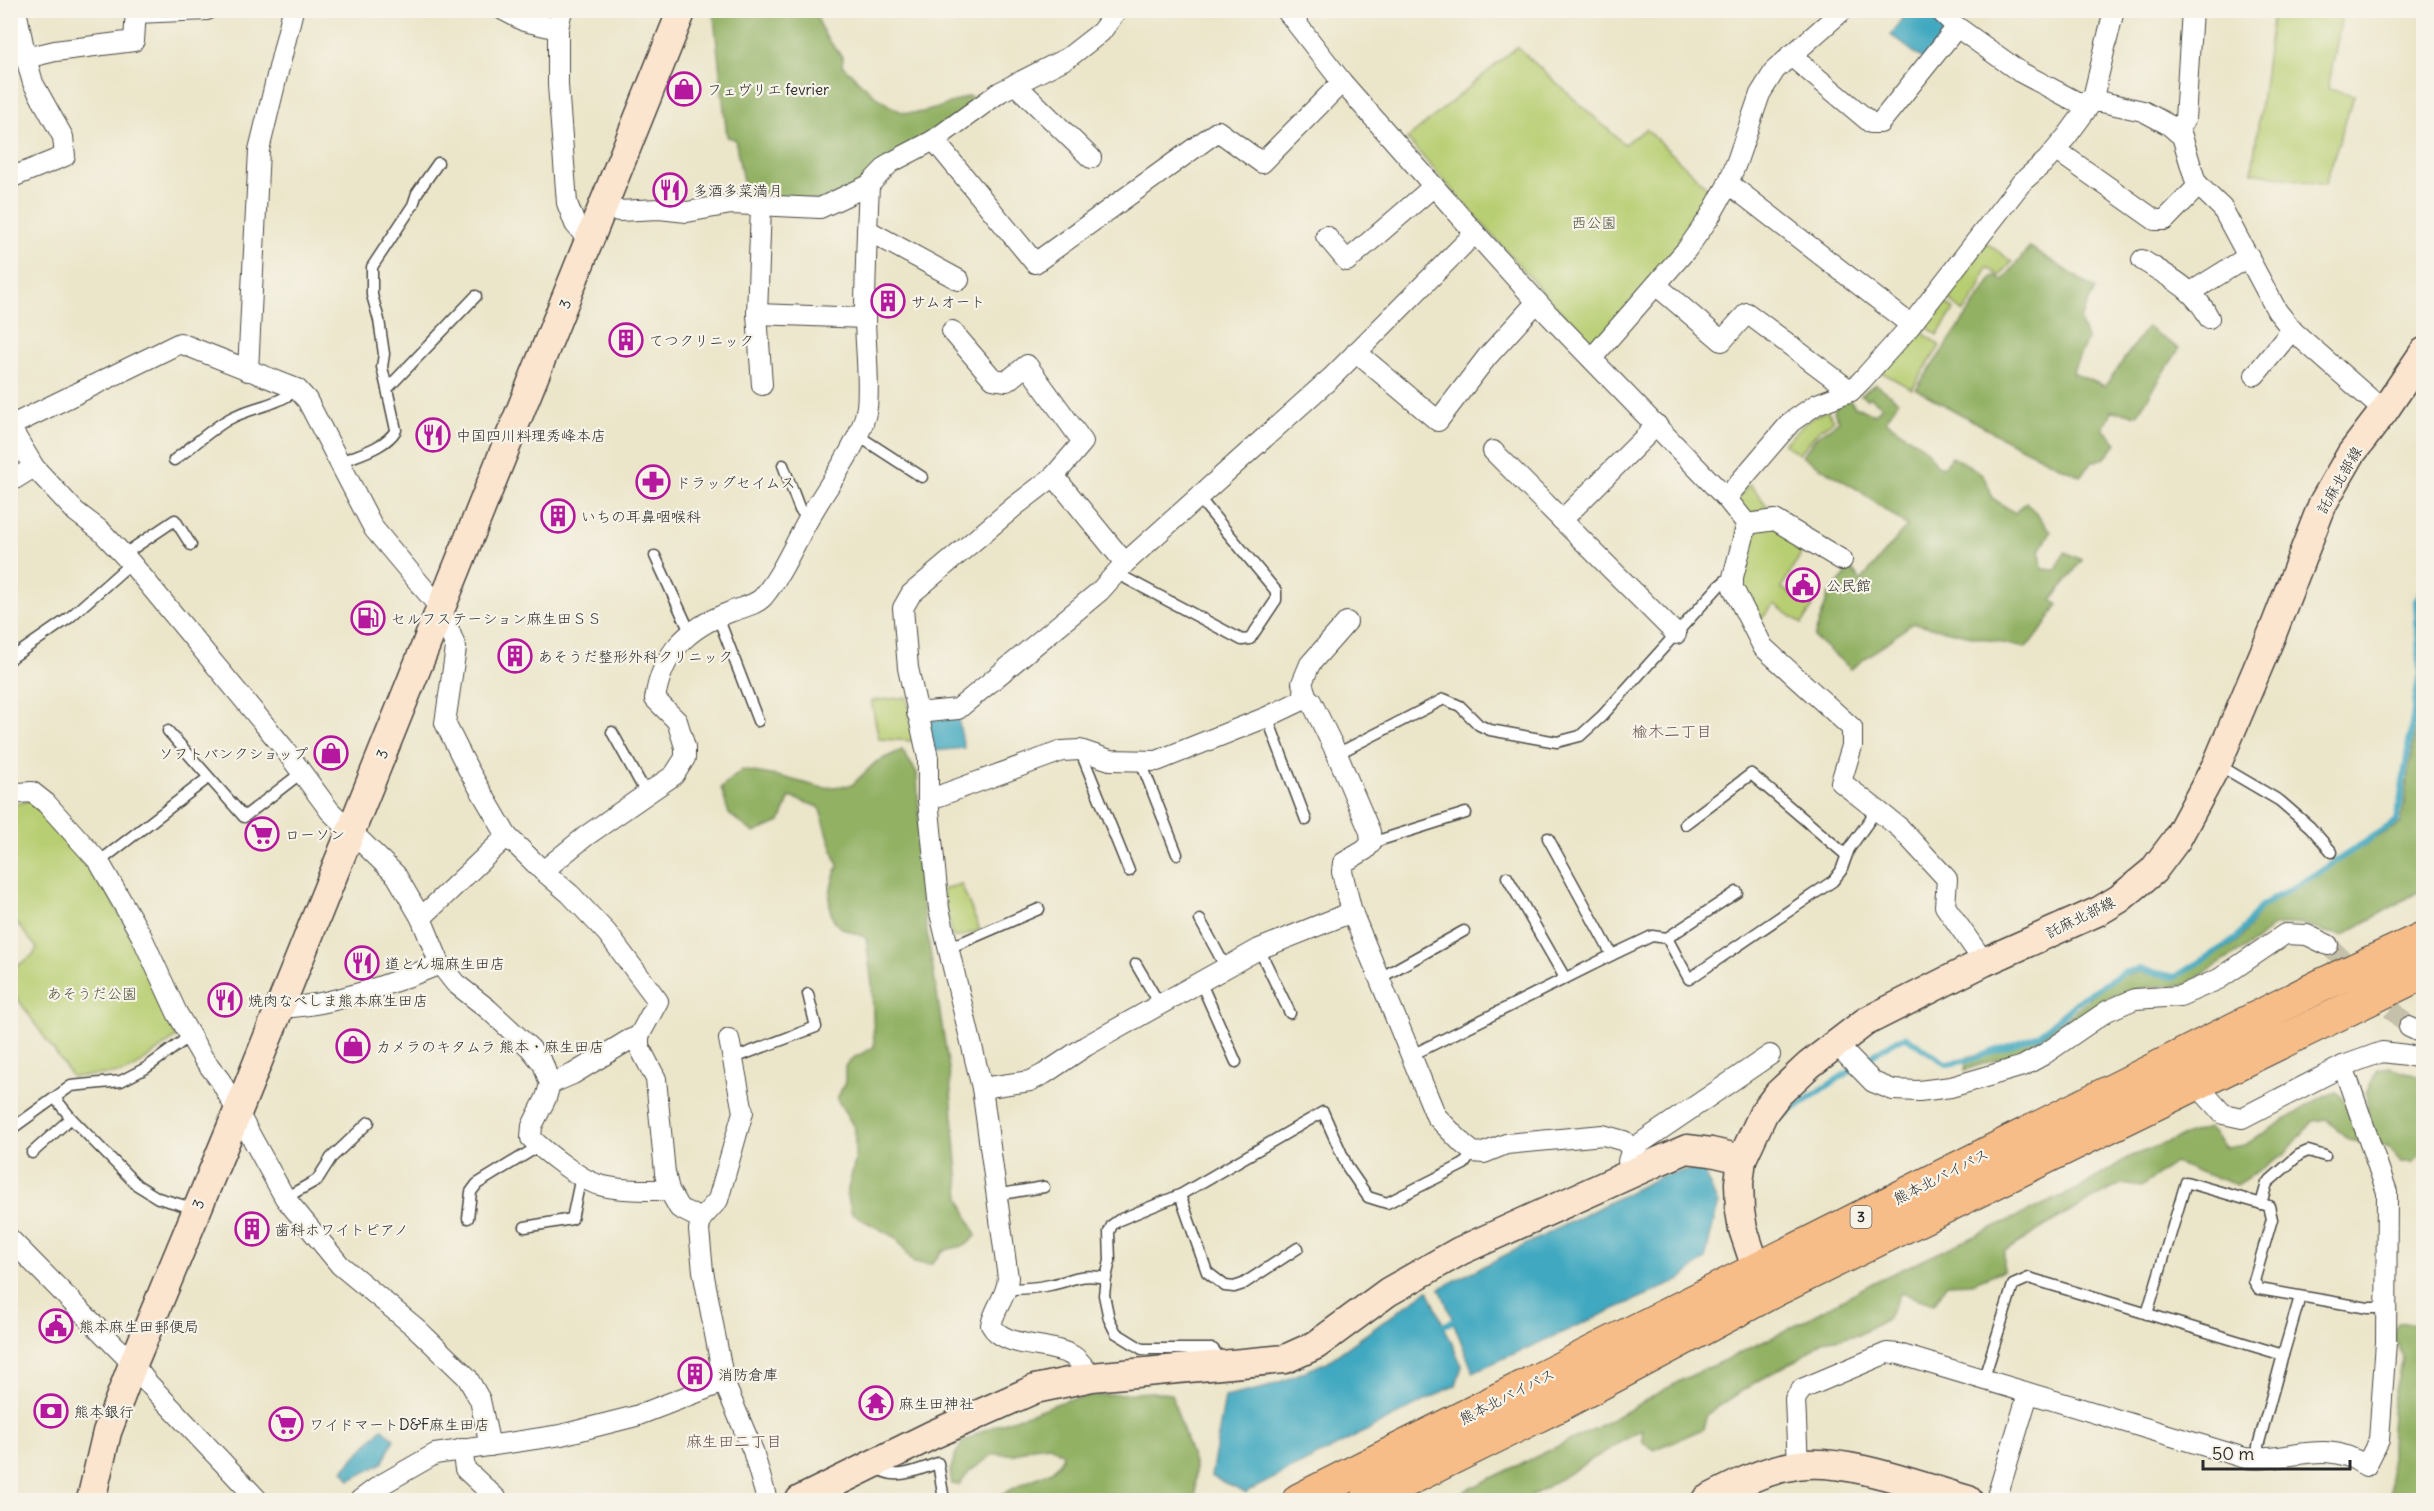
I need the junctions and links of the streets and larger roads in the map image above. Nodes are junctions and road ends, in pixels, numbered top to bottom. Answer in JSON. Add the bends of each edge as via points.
{"nodes":[{"id":1,"x":16,"y":10,"type":"edge"},
{"id":2,"x":207,"y":10,"type":"edge"},
{"id":3,"x":293,"y":10,"type":"edge"},
{"id":4,"x":503,"y":10,"type":"edge"},
{"id":5,"x":682,"y":10,"type":"edge"},
{"id":6,"x":1117,"y":10,"type":"edge"},
{"id":7,"x":1286,"y":10,"type":"edge"},
{"id":8,"x":1843,"y":10,"type":"edge"},
{"id":9,"x":1940,"y":10,"type":"edge"},
{"id":10,"x":2114,"y":10,"type":"edge"},
{"id":11,"x":2192,"y":10,"type":"edge"},
{"id":12,"x":136,"y":12,"type":"edge"},
{"id":13,"x":560,"y":20,"type":"edge"},
{"id":14,"x":1958,"y":27,"type":"junction"},
{"id":15,"x":1790,"y":55,"type":"junction"},
{"id":16,"x":26,"y":58,"type":"junction"},
{"id":17,"x":1342,"y":82,"type":"junction"},
{"id":18,"x":1015,"y":84,"type":"junction"},
{"id":19,"x":2092,"y":102,"type":"junction"},
{"id":20,"x":2177,"y":132,"type":"junction"},
{"id":21,"x":934,"y":140,"type":"junction"},
{"id":22,"x":2056,"y":150,"type":"junction"},
{"id":23,"x":1091,"y":158,"type":"dead end"},
{"id":24,"x":10,"y":178,"type":"edge"},
{"id":25,"x":1728,"y":183,"type":"junction"},
{"id":26,"x":869,"y":185,"type":"junction"},
{"id":27,"x":2199,"y":185,"type":"junction"},
{"id":28,"x":1434,"y":186,"type":"junction"},
{"id":29,"x":761,"y":207,"type":"junction"},
{"id":30,"x":604,"y":208,"type":"junction"},
{"id":31,"x":867,"y":230,"type":"junction"},
{"id":32,"x":1475,"y":233,"type":"junction"},
{"id":33,"x":1326,"y":236,"type":"dead end"},
{"id":34,"x":590,"y":242,"type":"junction"},
{"id":35,"x":2249,"y":256,"type":"junction"},
{"id":36,"x":2142,"y":260,"type":"dead end"},
{"id":37,"x":959,"y":280,"type":"dead end"},
{"id":38,"x":1656,"y":285,"type":"junction"},
{"id":39,"x":2191,"y":292,"type":"junction"},
{"id":40,"x":1537,"y":302,"type":"junction"},
{"id":41,"x":758,"y":314,"type":"junction"},
{"id":42,"x":865,"y":318,"type":"junction"},
{"id":43,"x":2209,"y":318,"type":"dead end"},
{"id":44,"x":1911,"y":325,"type":"junction"},
{"id":45,"x":2292,"y":330,"type":"junction"},
{"id":46,"x":952,"y":331,"type":"dead end"},
{"id":47,"x":1356,"y":352,"type":"junction"},
{"id":48,"x":2424,"y":352,"type":"edge"},
{"id":49,"x":1592,"y":358,"type":"junction"},
{"id":50,"x":248,"y":371,"type":"junction"},
{"id":51,"x":2256,"y":375,"type":"dead end"},
{"id":52,"x":762,"y":385,"type":"dead end"},
{"id":53,"x":1851,"y":391,"type":"junction"},
{"id":54,"x":2384,"y":411,"type":"junction"},
{"id":55,"x":1657,"y":425,"type":"junction"},
{"id":56,"x":10,"y":426,"type":"edge"},
{"id":57,"x":1493,"y":451,"type":"dead end"},
{"id":58,"x":34,"y":467,"type":"junction"},
{"id":59,"x":1054,"y":476,"type":"junction"},
{"id":60,"x":10,"y":482,"type":"edge"},
{"id":61,"x":1726,"y":498,"type":"junction"},
{"id":62,"x":1562,"y":520,"type":"junction"},
{"id":63,"x":1747,"y":524,"type":"junction"},
{"id":64,"x":1842,"y":560,"type":"dead end"},
{"id":65,"x":1120,"y":568,"type":"junction"},
{"id":66,"x":441,"y":609,"type":"junction"},
{"id":67,"x":1347,"y":622,"type":"dead end"},
{"id":68,"x":1676,"y":634,"type":"road end"},
{"id":69,"x":1306,"y":698,"type":"junction"},
{"id":70,"x":917,"y":713,"type":"junction"},
{"id":71,"x":10,"y":797,"type":"edge"},
{"id":72,"x":928,"y":800,"type":"junction"},
{"id":73,"x":351,"y":831,"type":"junction"},
{"id":74,"x":507,"y":836,"type":"junction"},
{"id":75,"x":543,"y":871,"type":"junction"},
{"id":76,"x":1352,"y":912,"type":"junction"},
{"id":77,"x":421,"y":918,"type":"junction"},
{"id":78,"x":2424,"y":929,"type":"edge"},
{"id":79,"x":2424,"y":938,"type":"edge"},
{"id":80,"x":2328,"y":945,"type":"tunnel mouth"},
{"id":81,"x":1984,"y":962,"type":"junction"},
{"id":82,"x":2368,"y":963,"type":"junction"},
{"id":83,"x":440,"y":964,"type":"junction"},
{"id":84,"x":2424,"y":974,"type":"edge"},
{"id":85,"x":280,"y":1007,"type":"junction"},
{"id":86,"x":639,"y":1036,"type":"junction"},
{"id":87,"x":1836,"y":1044,"type":"junction"},
{"id":88,"x":732,"y":1048,"type":"road end"},
{"id":89,"x":1770,"y":1055,"type":"dead end"},
{"id":90,"x":2424,"y":1059,"type":"edge"},
{"id":91,"x":2343,"y":1066,"type":"junction"},
{"id":92,"x":550,"y":1084,"type":"junction"},
{"id":93,"x":2197,"y":1085,"type":"junction"},
{"id":94,"x":982,"y":1088,"type":"junction"},
{"id":95,"x":238,"y":1111,"type":"junction"},
{"id":96,"x":1742,"y":1159,"type":"junction"},
{"id":97,"x":1631,"y":1161,"type":"junction"},
{"id":98,"x":669,"y":1190,"type":"junction"},
{"id":99,"x":701,"y":1219,"type":"junction"},
{"id":100,"x":10,"y":1239,"type":"edge"},
{"id":101,"x":1761,"y":1283,"type":"junction"},
{"id":102,"x":133,"y":1364,"type":"junction"},
{"id":103,"x":1092,"y":1377,"type":"junction"},
{"id":104,"x":724,"y":1382,"type":"junction"},
{"id":105,"x":2028,"y":1394,"type":"junction"},
{"id":106,"x":490,"y":1446,"type":"junction"},
{"id":107,"x":462,"y":1449,"type":"junction"},
{"id":108,"x":1798,"y":1465,"type":"junction"},
{"id":109,"x":91,"y":1500,"type":"edge"},
{"id":110,"x":258,"y":1500,"type":"edge"},
{"id":111,"x":360,"y":1500,"type":"edge"},
{"id":112,"x":498,"y":1500,"type":"edge"},
{"id":113,"x":767,"y":1500,"type":"edge"},
{"id":114,"x":800,"y":1500,"type":"edge"},
{"id":115,"x":1299,"y":1500,"type":"edge"},
{"id":116,"x":1367,"y":1500,"type":"edge"},
{"id":117,"x":1706,"y":1500,"type":"edge"},
{"id":118,"x":1968,"y":1500,"type":"edge"},
{"id":119,"x":1996,"y":1500,"type":"edge"}],
"edges":[{"from":1,"to":16,"type":"street"},
{"from":2,"to":12,"type":"street"},
{"from":3,"to":50,"type":"street","via":[[259,150]]},
{"from":4,"to":13,"type":"street","via":[[524,21]]},
{"from":5,"to":30,"type":"street","name":"3"},
{"from":6,"to":18,"type":"street","via":[[1101,32],[1069,57]]},
{"from":7,"to":17,"type":"street"},
{"from":8,"to":15,"type":"street"},
{"from":9,"to":14,"type":"street"},
{"from":10,"to":19,"type":"street"},
{"from":11,"to":20,"type":"street","via":[[2185,119]]},
{"from":12,"to":16,"type":"street","via":[[134,41]]},
{"from":13,"to":34,"type":"street","via":[[558,85],[567,202],[575,224]]},
{"from":14,"to":15,"type":"street","via":[[1880,123],[1871,123]]},
{"from":14,"to":19,"type":"street","via":[[2020,72],[2077,102]]},
{"from":15,"to":25,"type":"street","via":[[1760,94]]},
{"from":16,"to":24,"type":"street","via":[[33,82],[63,137],[65,156]]},
{"from":17,"to":21,"type":"street","via":[[1262,163],[1218,131],[1035,263]]},
{"from":17,"to":28,"type":"street"},
{"from":18,"to":21,"type":"street"},
{"from":18,"to":23,"type":"street"},
{"from":19,"to":20,"type":"street","via":[[2143,111]]},
{"from":19,"to":22,"type":"street"},
{"from":20,"to":27,"type":"street","via":[[2182,136]]},
{"from":21,"to":26,"type":"street","via":[[890,163]]},
{"from":22,"to":27,"type":"street","via":[[2155,220],[2165,220]]},
{"from":22,"to":44,"type":"street","via":[[2022,182]]},
{"from":25,"to":38,"type":"street","via":[[1709,218]]},
{"from":25,"to":44,"type":"street"},
{"from":26,"to":29,"type":"street","via":[[820,208]]},
{"from":26,"to":31,"type":"street"},
{"from":27,"to":35,"type":"street","via":[[2222,208]]},
{"from":28,"to":32,"type":"street"},
{"from":28,"to":33,"type":"street","via":[[1347,261]]},
{"from":29,"to":30,"type":"street","via":[[730,204],[687,212]]},
{"from":29,"to":41,"type":"street"},
{"from":30,"to":34,"type":"street","name":"3"},
{"from":31,"to":37,"type":"street"},
{"from":31,"to":42,"type":"street"},
{"from":32,"to":40,"type":"street"},
{"from":32,"to":47,"type":"street"},
{"from":34,"to":66,"type":"street","name":"3"},
{"from":35,"to":39,"type":"street"},
{"from":35,"to":45,"type":"street","via":[[2277,311]]},
{"from":36,"to":39,"type":"street"},
{"from":38,"to":49,"type":"street"},
{"from":38,"to":53,"type":"street","via":[[1722,341],[1747,313]]},
{"from":39,"to":43,"type":"street"},
{"from":40,"to":47,"type":"street","via":[[1487,357],[1438,421]]},
{"from":40,"to":49,"type":"street"},
{"from":41,"to":42,"type":"street"},
{"from":41,"to":52,"type":"street"},
{"from":42,"to":75,"type":"street","via":[[867,407],[834,478],[760,600],[690,632],[675,647],[658,681],[655,699],[677,721],[685,758],[674,775]]},
{"from":44,"to":53,"type":"street"},
{"from":45,"to":51,"type":"street"},
{"from":45,"to":54,"type":"street"},
{"from":46,"to":59,"type":"street","via":[[993,379],[1007,381],[1027,364],[1083,442]]},
{"from":47,"to":65,"type":"street"},
{"from":48,"to":54,"type":"street","name":"託麻北部線"},
{"from":49,"to":55,"type":"street"},
{"from":50,"to":56,"type":"street","via":[[180,343]]},
{"from":50,"to":66,"type":"street","via":[[297,389],[307,400],[374,529]]},
{"from":53,"to":61,"type":"street","via":[[1817,404],[1791,422]]},
{"from":54,"to":81,"type":"street","name":"託麻北部線","via":[[2351,454],[2323,503],[2217,764],[2177,839],[2139,885],[2099,911]]},
{"from":55,"to":61,"type":"street"},
{"from":55,"to":62,"type":"street"},
{"from":56,"to":58,"type":"street"},
{"from":57,"to":62,"type":"street"},
{"from":58,"to":60,"type":"street"},
{"from":58,"to":73,"type":"street","via":[[127,559],[283,747],[330,811]]},
{"from":59,"to":65,"type":"street"},
{"from":59,"to":70,"type":"street","via":[[911,594],[903,608]]},
{"from":61,"to":63,"type":"street"},
{"from":62,"to":68,"type":"street"},
{"from":63,"to":64,"type":"street","via":[[1775,520]]},
{"from":63,"to":81,"type":"street","via":[[1733,588],[1763,647],[1852,728],[1852,746],[1841,782],[1900,828],[1947,879],[1946,906]]},
{"from":65,"to":70,"type":"street","via":[[1100,591],[958,709]]},
{"from":66,"to":73,"type":"street","name":"3"},
{"from":66,"to":74,"type":"street","via":[[456,648],[445,723]]},
{"from":67,"to":69,"type":"street","via":[[1310,664],[1302,683]]},
{"from":69,"to":72,"type":"street","via":[[1157,761],[1110,760],[1080,750],[1062,751]]},
{"from":69,"to":76,"type":"street","via":[[1337,754],[1370,832],[1371,843],[1365,850],[1343,862]]},
{"from":70,"to":72,"type":"street","via":[[928,758]]},
{"from":71,"to":95,"type":"street","via":[[32,792],[99,862],[141,935],[190,1036]]},
{"from":72,"to":94,"type":"street","via":[[939,909]]},
{"from":73,"to":77,"type":"street","via":[[396,875]]},
{"from":73,"to":85,"type":"street","name":"3"},
{"from":74,"to":75,"type":"street"},
{"from":74,"to":77,"type":"street"},
{"from":75,"to":86,"type":"street","via":[[607,933],[658,1001]]},
{"from":76,"to":94,"type":"street","via":[[1259,949],[1086,1046],[1030,1082]]},
{"from":76,"to":97,"type":"street","via":[[1436,1116],[1473,1152],[1484,1153],[1506,1144],[1603,1135],[1624,1141]]},
{"from":77,"to":83,"type":"street"},
{"from":78,"to":82,"type":"street"},
{"from":79,"to":82,"type":"highway","name":"熊本北バイパス","number":"3"},
{"from":80,"to":87,"type":"street","via":[[2307,935],[2285,934],[2219,979],[2180,996],[2135,999],[2107,1011],[2023,1066],[1951,1087],[1893,1090],[1874,1083]]},
{"from":81,"to":87,"type":"street","name":"託麻北部線","via":[[1865,1022]]},
{"from":82,"to":101,"type":"highway","name":"熊本北バイパス","number":"3"},
{"from":83,"to":85,"type":"street","via":[[336,999],[299,1008]]},
{"from":83,"to":92,"type":"street","via":[[455,983],[530,1048],[543,1064]]},
{"from":84,"to":93,"type":"highway","name":"熊本北バイパス","number":"3"},
{"from":85,"to":95,"type":"street","name":"3"},
{"from":86,"to":92,"type":"street"},
{"from":86,"to":98,"type":"street","via":[[639,1046],[656,1079]]},
{"from":87,"to":96,"type":"street","name":"託麻北部線","via":[[1778,1094],[1764,1112]]},
{"from":88,"to":99,"type":"street","via":[[743,1112],[718,1200]]},
{"from":89,"to":97,"type":"street"},
{"from":90,"to":91,"type":"street","via":[[2382,1053]]},
{"from":91,"to":93,"type":"street","via":[[2242,1118],[2223,1114]]},
{"from":91,"to":105,"type":"street","via":[[2387,1192],[2387,1308],[2379,1440],[2366,1466],[2351,1456],[2325,1450],[2245,1458]]},
{"from":92,"to":98,"type":"street","via":[[532,1126],[531,1138],[539,1146],[596,1184]]},
{"from":93,"to":101,"type":"highway","name":"熊本北バイパス","number":"3"},
{"from":94,"to":103,"type":"street","via":[[1007,1289],[991,1325],[996,1334],[1008,1340],[1074,1356]]},
{"from":95,"to":102,"type":"street","name":"3"},
{"from":95,"to":106,"type":"street","via":[[285,1198],[340,1264],[467,1377],[480,1400]]},
{"from":96,"to":97,"type":"street","via":[[1687,1149]]},
{"from":96,"to":101,"type":"street","name":"託麻北部線","via":[[1740,1211]]},
{"from":97,"to":103,"type":"street","via":[[1388,1292],[1316,1345],[1285,1359]]},
{"from":98,"to":99,"type":"street","via":[[679,1208]]},
{"from":99,"to":104,"type":"street","via":[[703,1271]]},
{"from":100,"to":102,"type":"street"},
{"from":101,"to":115,"type":"highway","name":"熊本北バイパス","number":"3"},
{"from":101,"to":116,"type":"highway","name":"熊本北バイパス","number":"3","via":[[1563,1403]]},
{"from":102,"to":109,"type":"street","name":"3","via":[[107,1432]]},
{"from":102,"to":110,"type":"street"},
{"from":103,"to":114,"type":"street","via":[[1035,1389]]},
{"from":104,"to":106,"type":"street","via":[[636,1416],[561,1435]]},
{"from":104,"to":113,"type":"street","via":[[753,1451]]},
{"from":105,"to":108,"type":"street","via":[[1887,1353],[1802,1389],[1795,1399]]},
{"from":105,"to":119,"type":"street"},
{"from":106,"to":107,"type":"street"},
{"from":107,"to":111,"type":"street","via":[[435,1454]]},
{"from":107,"to":112,"type":"street","via":[[465,1469]]},
{"from":108,"to":117,"type":"street","via":[[1761,1474]]},
{"from":108,"to":118,"type":"street","via":[[1840,1465]]}]}
